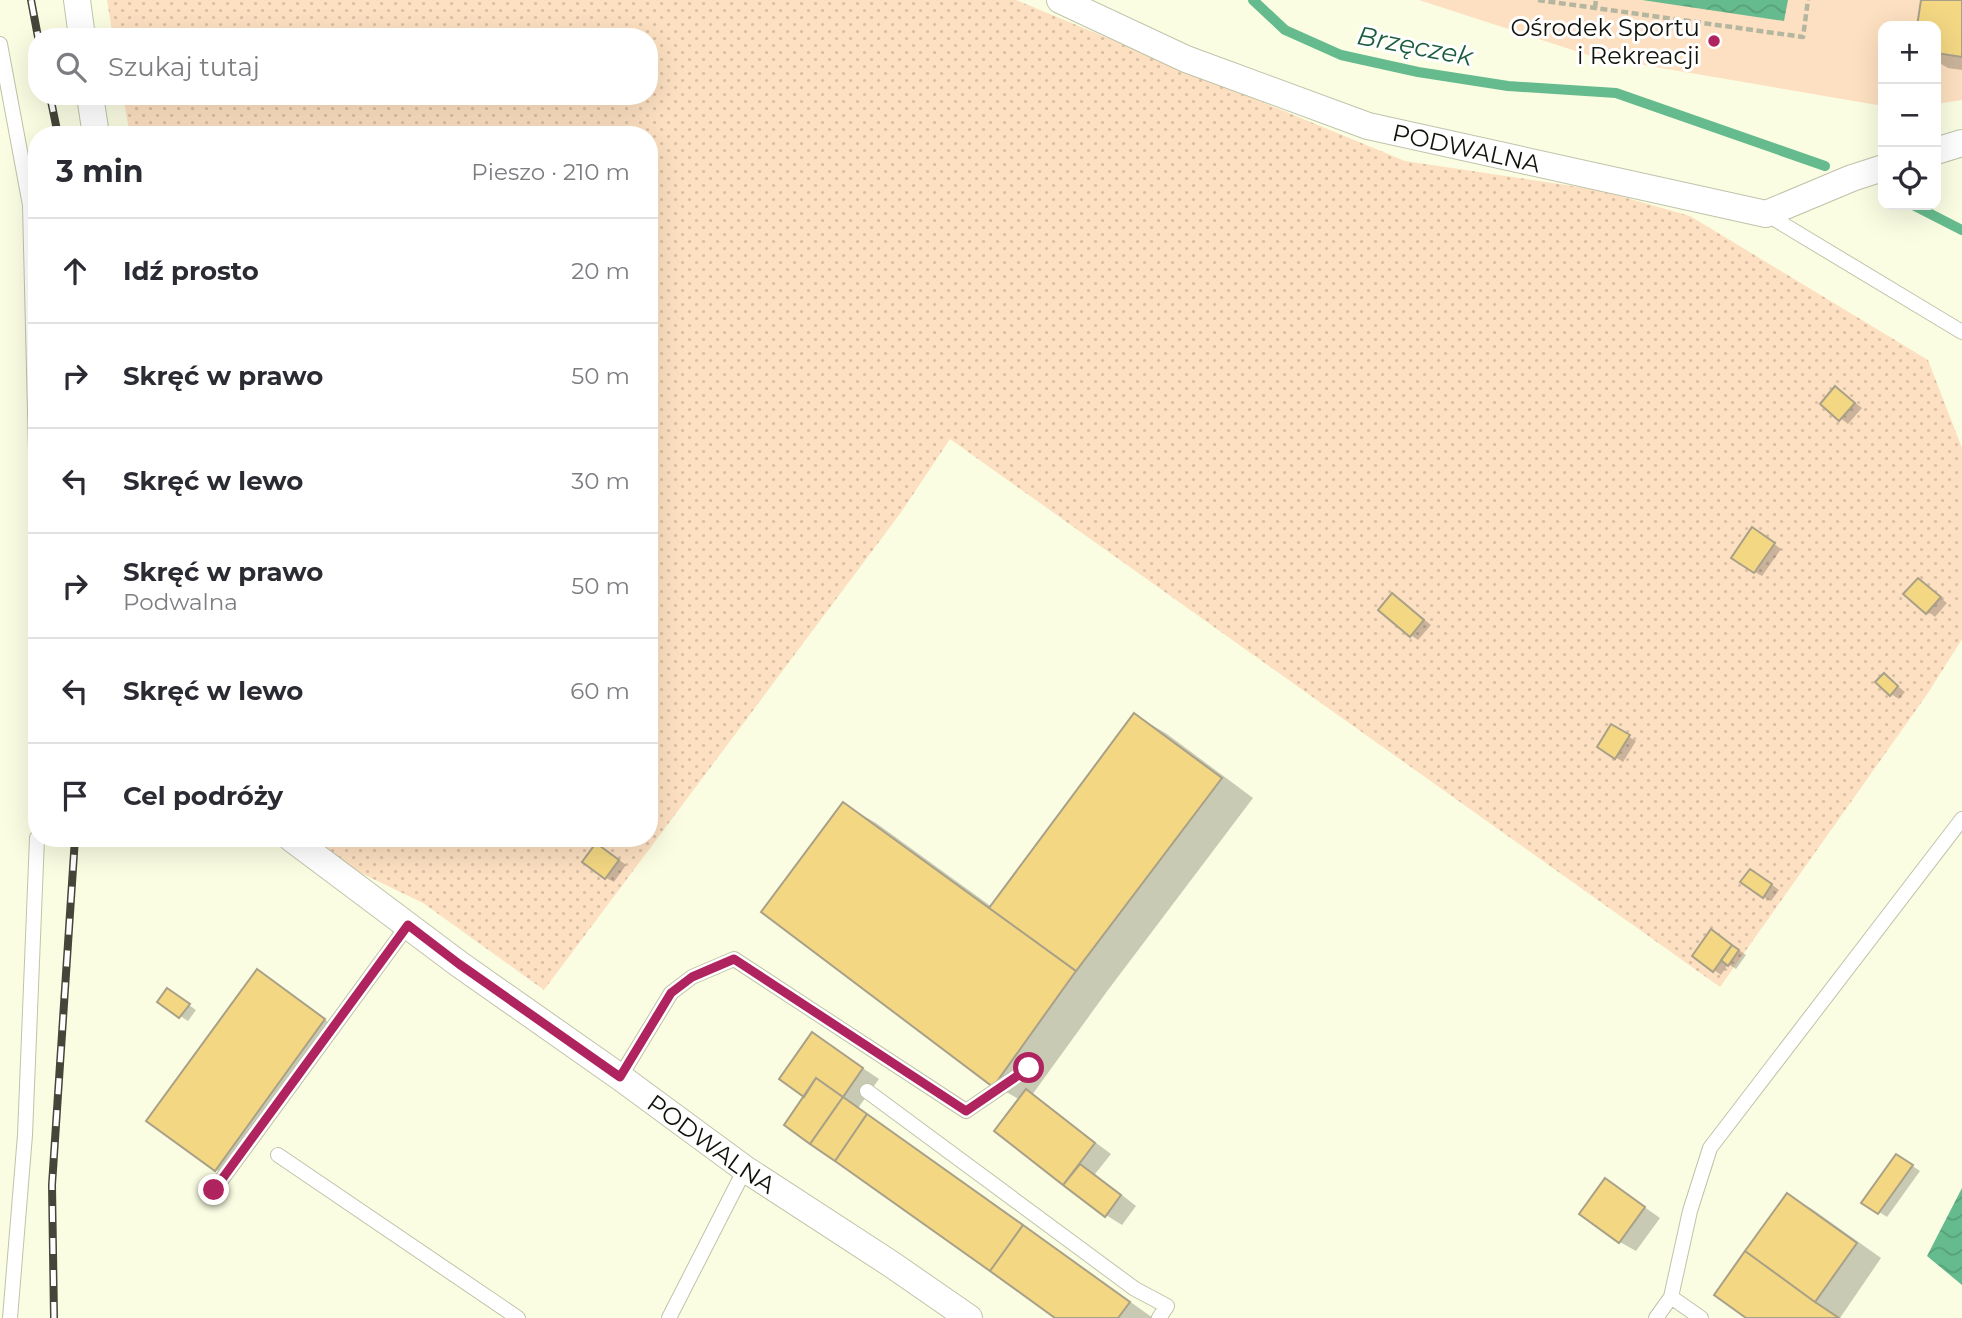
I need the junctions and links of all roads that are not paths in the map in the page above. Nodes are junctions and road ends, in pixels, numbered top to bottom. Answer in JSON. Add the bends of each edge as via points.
{"nodes":[{"id":1,"x":77,"y":0,"type":"edge"},
{"id":2,"x":1060,"y":0,"type":"edge"},
{"id":3,"x":81,"y":28,"type":"edge"},
{"id":4,"x":0,"y":44,"type":"edge"},
{"id":5,"x":91,"y":105,"type":"edge"},
{"id":6,"x":95,"y":126,"type":"edge"},
{"id":7,"x":1962,"y":143,"type":"edge"},
{"id":8,"x":1941,"y":149,"type":"edge"},
{"id":9,"x":1878,"y":170,"type":"edge"},
{"id":10,"x":28,"y":194,"type":"edge"},
{"id":11,"x":1766,"y":214,"type":"junction"},
{"id":12,"x":1962,"y":332,"type":"edge"},
{"id":13,"x":1962,"y":818,"type":"edge"},
{"id":14,"x":37,"y":847,"type":"edge"},
{"id":15,"x":303,"y":847,"type":"edge"},
{"id":16,"x":408,"y":925,"type":"junction"},
{"id":17,"x":1029,"y":1068,"type":"dead end"},
{"id":18,"x":620,"y":1077,"type":"junction"},
{"id":19,"x":867,"y":1091,"type":"dead end"},
{"id":20,"x":278,"y":1155,"type":"dead end"},
{"id":21,"x":745,"y":1170,"type":"junction"},
{"id":22,"x":214,"y":1190,"type":"dead end"},
{"id":23,"x":1671,"y":1297,"type":"junction"},
{"id":24,"x":10,"y":1318,"type":"edge"},
{"id":25,"x":518,"y":1318,"type":"edge"},
{"id":26,"x":669,"y":1318,"type":"edge"},
{"id":27,"x":969,"y":1318,"type":"edge"},
{"id":28,"x":1159,"y":1318,"type":"edge"},
{"id":29,"x":1656,"y":1318,"type":"edge"},
{"id":30,"x":1701,"y":1318,"type":"edge"}],
"edges":[{"from":1,"to":3,"type":"street"},
{"from":2,"to":11,"type":"street","name":"PODWALNA","via":[[1186,59],[1368,126]]},
{"from":4,"to":10,"type":"lane"},
{"from":5,"to":6,"type":"street"},
{"from":7,"to":8,"type":"street"},
{"from":9,"to":11,"type":"street"},
{"from":11,"to":12,"type":"lane"},
{"from":13,"to":23,"type":"lane","via":[[1710,1148]]},
{"from":14,"to":24,"type":"lane","via":[[26,1135]]},
{"from":15,"to":16,"type":"street","name":"PODWALNA"},
{"from":16,"to":18,"type":"street","name":"PODWALNA"},
{"from":16,"to":22,"type":"lane"},
{"from":17,"to":18,"type":"lane","via":[[966,1111],[734,959],[692,977],[671,993]]},
{"from":18,"to":21,"type":"street","name":"PODWALNA"},
{"from":19,"to":28,"type":"lane","via":[[1135,1289],[1167,1306]]},
{"from":20,"to":25,"type":"lane"},
{"from":21,"to":26,"type":"lane"},
{"from":21,"to":27,"type":"street","name":"PODWALNA"},
{"from":23,"to":29,"type":"lane"},
{"from":23,"to":30,"type":"lane"}]}
